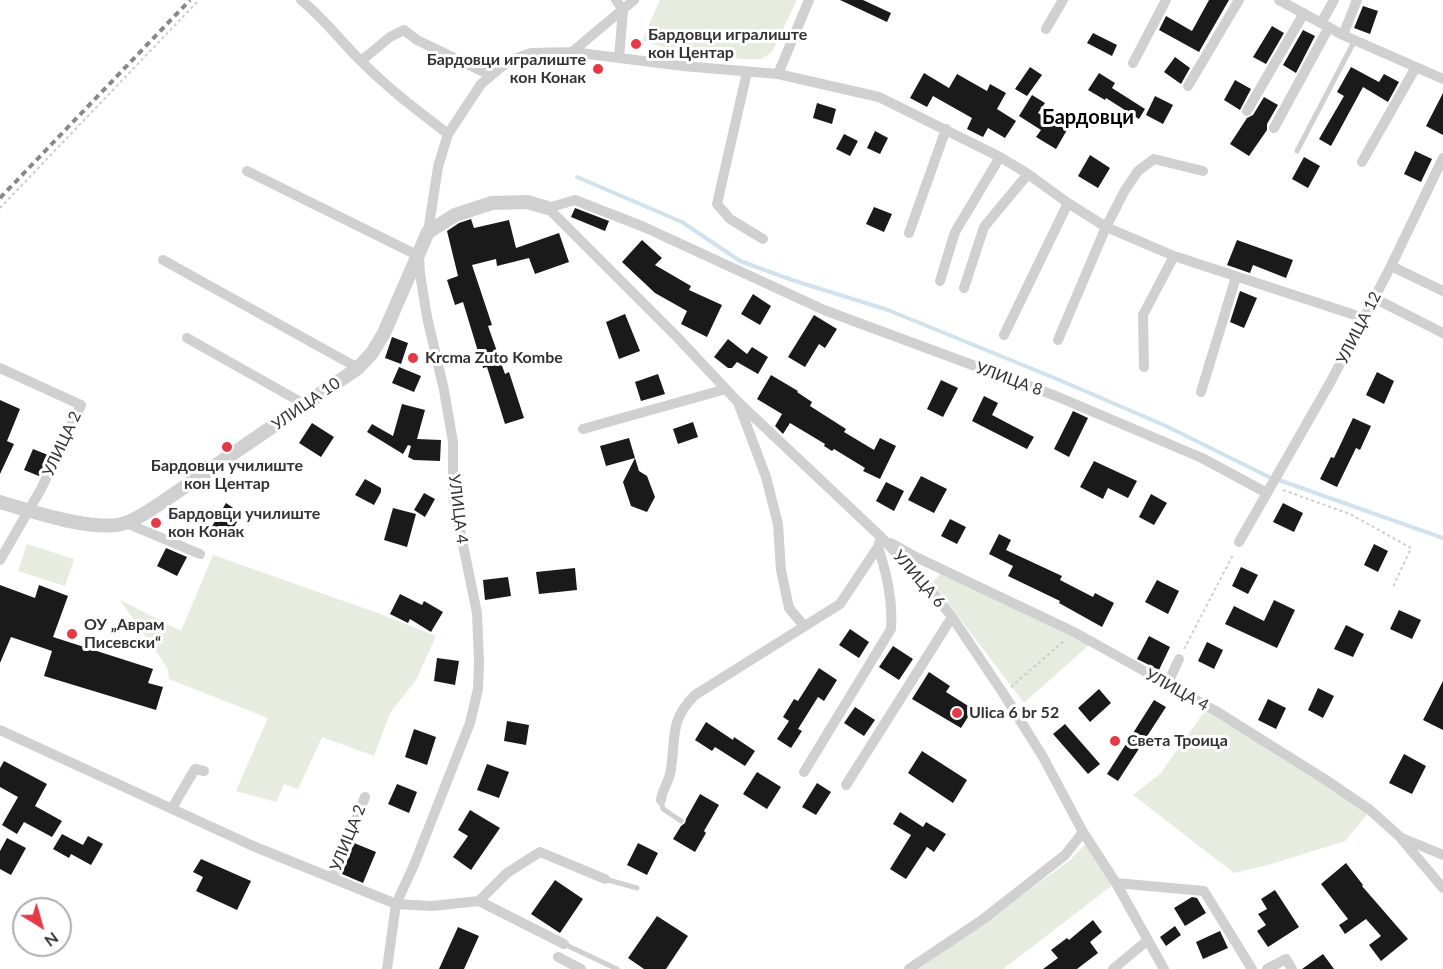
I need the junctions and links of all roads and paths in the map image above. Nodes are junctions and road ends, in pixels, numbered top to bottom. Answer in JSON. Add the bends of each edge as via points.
{"nodes":[{"id":1,"x":199,"y":0,"type":"edge"},
{"id":2,"x":301,"y":0,"type":"edge"},
{"id":3,"x":616,"y":0,"type":"edge"},
{"id":4,"x":634,"y":0,"type":"edge"},
{"id":5,"x":809,"y":0,"type":"edge"},
{"id":6,"x":1063,"y":0,"type":"edge"},
{"id":7,"x":1166,"y":0,"type":"edge"},
{"id":8,"x":1239,"y":0,"type":"edge"},
{"id":9,"x":1279,"y":0,"type":"edge"},
{"id":10,"x":1334,"y":0,"type":"edge"},
{"id":11,"x":1357,"y":0,"type":"edge"},
{"id":12,"x":623,"y":10,"type":"junction"},
{"id":13,"x":1304,"y":14,"type":"junction"},
{"id":14,"x":1325,"y":25,"type":"junction"},
{"id":15,"x":1046,"y":29,"type":"dead end"},
{"id":16,"x":1343,"y":35,"type":"junction"},
{"id":17,"x":1355,"y":40,"type":"junction"},
{"id":18,"x":572,"y":52,"type":"junction"},
{"id":19,"x":619,"y":57,"type":"junction"},
{"id":20,"x":361,"y":61,"type":"junction"},
{"id":21,"x":1133,"y":63,"type":"dead end"},
{"id":22,"x":1416,"y":66,"type":"junction"},
{"id":23,"x":747,"y":72,"type":"junction"},
{"id":24,"x":777,"y":74,"type":"junction"},
{"id":25,"x":490,"y":75,"type":"junction"},
{"id":26,"x":1443,"y":79,"type":"edge"},
{"id":27,"x":1188,"y":86,"type":"dead end"},
{"id":28,"x":1247,"y":111,"type":"dead end"},
{"id":29,"x":1274,"y":128,"type":"dead end"},
{"id":30,"x":946,"y":129,"type":"junction"},
{"id":31,"x":448,"y":134,"type":"junction"},
{"id":32,"x":1297,"y":150,"type":"dead end"},
{"id":33,"x":1000,"y":157,"type":"junction"},
{"id":34,"x":1443,"y":158,"type":"edge"},
{"id":35,"x":1362,"y":162,"type":"dead end"},
{"id":36,"x":247,"y":171,"type":"dead end"},
{"id":37,"x":1203,"y":171,"type":"dead end"},
{"id":38,"x":1028,"y":174,"type":"junction"},
{"id":39,"x":1068,"y":203,"type":"junction"},
{"id":40,"x":0,"y":208,"type":"edge"},
{"id":41,"x":548,"y":208,"type":"junction"},
{"id":42,"x":1106,"y":227,"type":"junction"},
{"id":43,"x":428,"y":232,"type":"junction"},
{"id":44,"x":909,"y":233,"type":"dead end"},
{"id":45,"x":763,"y":238,"type":"dead end"},
{"id":46,"x":419,"y":256,"type":"junction"},
{"id":47,"x":1174,"y":256,"type":"junction"},
{"id":48,"x":163,"y":260,"type":"dead end"},
{"id":49,"x":1391,"y":266,"type":"junction"},
{"id":50,"x":1236,"y":277,"type":"junction"},
{"id":51,"x":940,"y":281,"type":"dead end"},
{"id":52,"x":964,"y":288,"type":"dead end"},
{"id":53,"x":1443,"y":291,"type":"edge"},
{"id":54,"x":1374,"y":298,"type":"junction"},
{"id":55,"x":1364,"y":318,"type":"junction"},
{"id":56,"x":1443,"y":333,"type":"edge"},
{"id":57,"x":1004,"y":335,"type":"dead end"},
{"id":58,"x":187,"y":338,"type":"dead end"},
{"id":59,"x":1058,"y":340,"type":"dead end"},
{"id":60,"x":1144,"y":367,"type":"dead end"},
{"id":61,"x":0,"y":368,"type":"edge"},
{"id":62,"x":358,"y":368,"type":"junction"},
{"id":63,"x":726,"y":389,"type":"junction"},
{"id":64,"x":1201,"y":392,"type":"dead end"},
{"id":65,"x":738,"y":402,"type":"junction"},
{"id":66,"x":306,"y":405,"type":"junction"},
{"id":67,"x":583,"y":429,"type":"dead end"},
{"id":68,"x":1269,"y":490,"type":"junction"},
{"id":69,"x":0,"y":502,"type":"edge"},
{"id":70,"x":27,"y":510,"type":"junction"},
{"id":71,"x":126,"y":523,"type":"junction"},
{"id":72,"x":879,"y":542,"type":"junction"},
{"id":73,"x":1239,"y":542,"type":"joint"},
{"id":74,"x":200,"y":555,"type":"dead end"},
{"id":75,"x":0,"y":560,"type":"edge"},
{"id":76,"x":1392,"y":589,"type":"dead end"},
{"id":77,"x":952,"y":617,"type":"junction"},
{"id":78,"x":804,"y":626,"type":"junction"},
{"id":79,"x":1074,"y":632,"type":"junction"},
{"id":80,"x":1179,"y":659,"type":"joint"},
{"id":81,"x":1167,"y":685,"type":"junction"},
{"id":82,"x":1004,"y":693,"type":"junction"},
{"id":83,"x":0,"y":730,"type":"edge"},
{"id":84,"x":204,"y":771,"type":"dead end"},
{"id":85,"x":804,"y":772,"type":"dead end"},
{"id":86,"x":846,"y":785,"type":"dead end"},
{"id":87,"x":365,"y":797,"type":"dead end"},
{"id":88,"x":661,"y":800,"type":"joint"},
{"id":89,"x":172,"y":808,"type":"junction"},
{"id":90,"x":681,"y":821,"type":"dead end"},
{"id":91,"x":1083,"y":832,"type":"junction"},
{"id":92,"x":1399,"y":836,"type":"junction"},
{"id":93,"x":1443,"y":855,"type":"edge"},
{"id":94,"x":332,"y":878,"type":"junction"},
{"id":95,"x":605,"y":879,"type":"joint"},
{"id":96,"x":1116,"y":883,"type":"junction"},
{"id":97,"x":637,"y":888,"type":"dead end"},
{"id":98,"x":1443,"y":888,"type":"edge"},
{"id":99,"x":479,"y":901,"type":"junction"},
{"id":100,"x":396,"y":904,"type":"junction"},
{"id":101,"x":1148,"y":940,"type":"junction"},
{"id":102,"x":564,"y":944,"type":"joint"},
{"id":103,"x":558,"y":957,"type":"dead end"},
{"id":104,"x":387,"y":969,"type":"edge"},
{"id":105,"x":581,"y":969,"type":"edge"},
{"id":106,"x":617,"y":969,"type":"edge"},
{"id":107,"x":909,"y":969,"type":"edge"},
{"id":108,"x":1113,"y":969,"type":"edge"},
{"id":109,"x":1164,"y":969,"type":"edge"},
{"id":110,"x":1252,"y":969,"type":"edge"},
{"id":111,"x":1268,"y":969,"type":"edge"},
{"id":112,"x":1292,"y":969,"type":"edge"}],
"edges":[{"from":1,"to":40,"type":"path"},
{"from":2,"to":20,"type":"street","via":[[337,32]]},
{"from":3,"to":12,"type":"street"},
{"from":4,"to":12,"type":"street"},
{"from":5,"to":24,"type":"street"},
{"from":6,"to":15,"type":"street"},
{"from":7,"to":21,"type":"street"},
{"from":8,"to":27,"type":"street"},
{"from":9,"to":13,"type":"street"},
{"from":10,"to":14,"type":"street"},
{"from":11,"to":16,"type":"street"},
{"from":12,"to":18,"type":"street"},
{"from":12,"to":19,"type":"street"},
{"from":13,"to":14,"type":"street"},
{"from":13,"to":28,"type":"street"},
{"from":14,"to":16,"type":"street"},
{"from":14,"to":29,"type":"street"},
{"from":16,"to":17,"type":"street"},
{"from":17,"to":22,"type":"street"},
{"from":17,"to":32,"type":"lane"},
{"from":18,"to":19,"type":"street"},
{"from":18,"to":25,"type":"street","via":[[531,52]]},
{"from":19,"to":23,"type":"street"},
{"from":20,"to":25,"type":"street","via":[[404,30]]},
{"from":20,"to":31,"type":"street"},
{"from":22,"to":26,"type":"street"},
{"from":22,"to":35,"type":"street"},
{"from":23,"to":24,"type":"street"},
{"from":23,"to":45,"type":"street","via":[[717,204],[730,219]]},
{"from":24,"to":30,"type":"street","via":[[879,97]]},
{"from":25,"to":31,"type":"street"},
{"from":30,"to":33,"type":"street"},
{"from":30,"to":44,"type":"street"},
{"from":31,"to":43,"type":"street","via":[[438,167]]},
{"from":33,"to":38,"type":"street"},
{"from":33,"to":51,"type":"street","via":[[955,232]]},
{"from":34,"to":49,"type":"street","name":"УЛИЦА 12"},
{"from":36,"to":46,"type":"street"},
{"from":37,"to":42,"type":"street","via":[[1154,159],[1138,171]]},
{"from":38,"to":39,"type":"street"},
{"from":38,"to":52,"type":"street","via":[[984,226]]},
{"from":39,"to":42,"type":"street"},
{"from":39,"to":57,"type":"street"},
{"from":41,"to":43,"type":"street","via":[[527,202],[492,203],[455,215]]},
{"from":41,"to":63,"type":"street","name":"УЛИЦА 6"},
{"from":41,"to":68,"type":"street","name":"УЛИЦА 8","via":[[574,200],[644,227],[824,310],[1056,396]]},
{"from":42,"to":47,"type":"street"},
{"from":42,"to":59,"type":"street"},
{"from":43,"to":46,"type":"street","name":"УЛИЦА 10"},
{"from":46,"to":62,"type":"street","name":"УЛИЦА 10","via":[[384,333]]},
{"from":46,"to":100,"type":"street","name":"УЛИЦА 4","via":[[427,317],[453,442],[453,496],[477,613],[479,661],[478,689],[470,723]]},
{"from":47,"to":50,"type":"street"},
{"from":47,"to":60,"type":"street","via":[[1143,315]]},
{"from":48,"to":62,"type":"street"},
{"from":49,"to":53,"type":"street"},
{"from":49,"to":54,"type":"street","name":"УЛИЦА 12"},
{"from":50,"to":55,"type":"street"},
{"from":50,"to":64,"type":"street"},
{"from":54,"to":55,"type":"street","name":"УЛИЦА 12"},
{"from":54,"to":56,"type":"street"},
{"from":55,"to":68,"type":"street","name":"УЛИЦА 12"},
{"from":58,"to":66,"type":"street"},
{"from":61,"to":70,"type":"street","name":"УЛИЦА 2","via":[[81,405]]},
{"from":62,"to":66,"type":"street","name":"УЛИЦА 10"},
{"from":63,"to":65,"type":"street","name":"УЛИЦА 6"},
{"from":63,"to":67,"type":"street"},
{"from":65,"to":72,"type":"street","name":"УЛИЦА 6"},
{"from":65,"to":78,"type":"street","via":[[766,477],[778,524],[789,608]]},
{"from":66,"to":71,"type":"street","name":"УЛИЦА 10"},
{"from":68,"to":73,"type":"street"},
{"from":68,"to":76,"type":"path","via":[[1350,514],[1411,548]]},
{"from":69,"to":70,"type":"street","name":"УЛИЦА 10"},
{"from":70,"to":71,"type":"street","name":"УЛИЦА 10","via":[[87,524]]},
{"from":70,"to":75,"type":"street","name":"УЛИЦА 2"},
{"from":71,"to":74,"type":"street"},
{"from":72,"to":77,"type":"street","name":"УЛИЦА 6","via":[[918,576]]},
{"from":72,"to":78,"type":"street","via":[[840,604]]},
{"from":72,"to":79,"type":"street","name":"УЛИЦА 4"},
{"from":72,"to":85,"type":"street","via":[[889,580],[891,629]]},
{"from":73,"to":80,"type":"path"},
{"from":77,"to":82,"type":"street","name":"УЛИЦА 6"},
{"from":77,"to":86,"type":"street"},
{"from":78,"to":88,"type":"street","via":[[695,695],[687,704],[674,728],[671,770]]},
{"from":79,"to":81,"type":"street","name":"УЛИЦА 4"},
{"from":79,"to":82,"type":"path"},
{"from":80,"to":81,"type":"street"},
{"from":81,"to":92,"type":"street","name":"УЛИЦА 4","via":[[1326,780]]},
{"from":82,"to":91,"type":"street","name":"УЛИЦА 6"},
{"from":83,"to":89,"type":"street","name":"УЛИЦА 2"},
{"from":84,"to":89,"type":"street","via":[[195,769]]},
{"from":87,"to":94,"type":"street","name":"УЛИЦА 2"},
{"from":88,"to":90,"type":"lane","via":[[663,809]]},
{"from":89,"to":94,"type":"street","name":"УЛИЦА 2"},
{"from":91,"to":96,"type":"street","name":"УЛИЦА 6"},
{"from":91,"to":107,"type":"street","via":[[1065,855],[1046,870],[982,920]]},
{"from":92,"to":93,"type":"street"},
{"from":92,"to":98,"type":"street","name":"УЛИЦА 4"},
{"from":94,"to":100,"type":"street","name":"УЛИЦА 2"},
{"from":95,"to":97,"type":"lane"},
{"from":95,"to":99,"type":"street","via":[[540,852],[507,873]]},
{"from":96,"to":101,"type":"street","name":"УЛИЦА 6"},
{"from":96,"to":110,"type":"street","via":[[1204,891]]},
{"from":99,"to":100,"type":"street","via":[[432,906]]},
{"from":99,"to":102,"type":"street"},
{"from":100,"to":104,"type":"street","name":"УЛИЦА 4"},
{"from":101,"to":108,"type":"street"},
{"from":101,"to":109,"type":"street","name":"УЛИЦА 6"},
{"from":102,"to":106,"type":"lane"},
{"from":103,"to":105,"type":"street"},
{"from":111,"to":112,"type":"street","via":[[1286,959]]}]}
